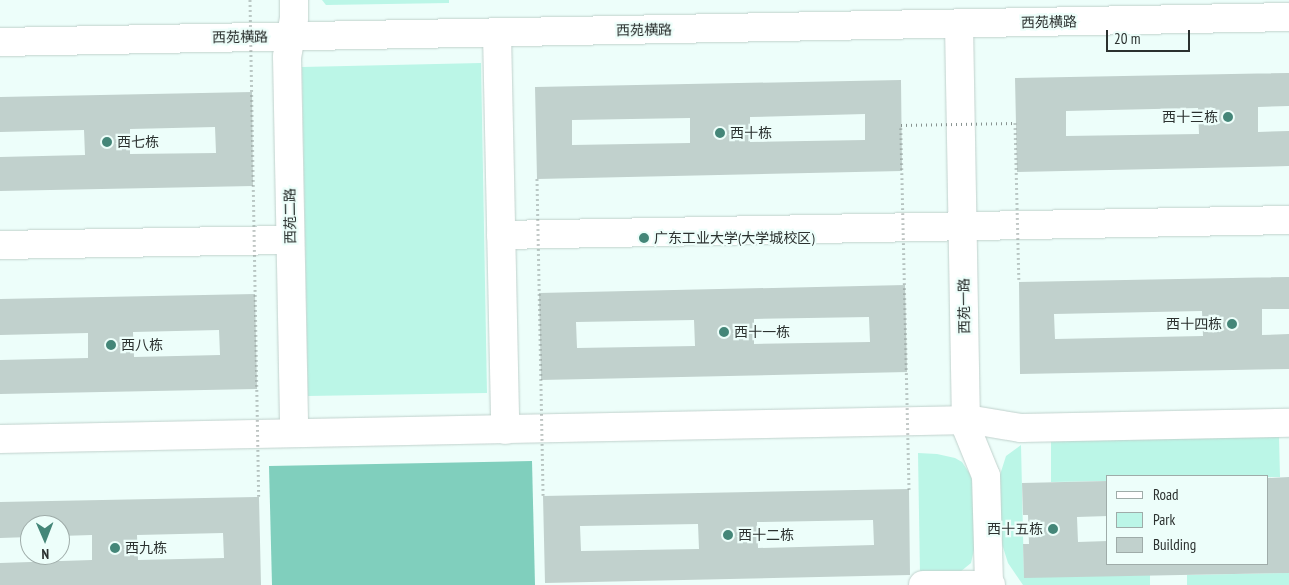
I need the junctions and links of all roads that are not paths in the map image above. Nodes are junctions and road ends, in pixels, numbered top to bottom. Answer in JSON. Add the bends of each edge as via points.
{"nodes":[{"id":1,"x":294,"y":0,"type":"edge"},
{"id":2,"x":1130,"y":10,"type":"edge"},
{"id":3,"x":1289,"y":17,"type":"edge"},
{"id":4,"x":959,"y":24,"type":"junction"},
{"id":5,"x":497,"y":33,"type":"junction"},
{"id":6,"x":290,"y":36,"type":"junction"},
{"id":7,"x":0,"y":42,"type":"edge"},
{"id":8,"x":1289,"y":220,"type":"edge"},
{"id":9,"x":962,"y":226,"type":"junction"},
{"id":10,"x":501,"y":235,"type":"junction"},
{"id":11,"x":290,"y":240,"type":"junction"},
{"id":12,"x":0,"y":245,"type":"edge"},
{"id":13,"x":966,"y":420,"type":"junction"},
{"id":14,"x":1289,"y":423,"type":"edge"},
{"id":15,"x":505,"y":430,"type":"junction"},
{"id":16,"x":294,"y":433,"type":"junction"},
{"id":17,"x":0,"y":439,"type":"edge"},
{"id":18,"x":990,"y":584,"type":"edge"},
{"id":19,"x":923,"y":585,"type":"edge"}],
"edges":[{"from":1,"to":6,"type":"street","name":"西苑二路"},
{"from":2,"to":3,"type":"street","name":"西苑横路"},
{"from":2,"to":4,"type":"street","name":"西苑横路"},
{"from":4,"to":5,"type":"street","name":"西苑横路"},
{"from":4,"to":9,"type":"street","name":"西苑一路"},
{"from":5,"to":6,"type":"street","name":"西苑横路"},
{"from":5,"to":10,"type":"street"},
{"from":6,"to":7,"type":"street","name":"西苑横路"},
{"from":6,"to":11,"type":"street","name":"西苑二路","via":[[287,56]]},
{"from":8,"to":9,"type":"street"},
{"from":9,"to":10,"type":"street"},
{"from":9,"to":13,"type":"street","name":"西苑一路"},
{"from":10,"to":15,"type":"street"},
{"from":11,"to":12,"type":"street"},
{"from":11,"to":16,"type":"street","name":"西苑二路"},
{"from":13,"to":14,"type":"street","via":[[1021,428]]},
{"from":13,"to":15,"type":"street"},
{"from":13,"to":18,"type":"street","name":"西苑一路","via":[[968,435],[986,476]]},
{"from":15,"to":16,"type":"street"},
{"from":16,"to":17,"type":"street"},
{"from":18,"to":19,"type":"street"}]}
